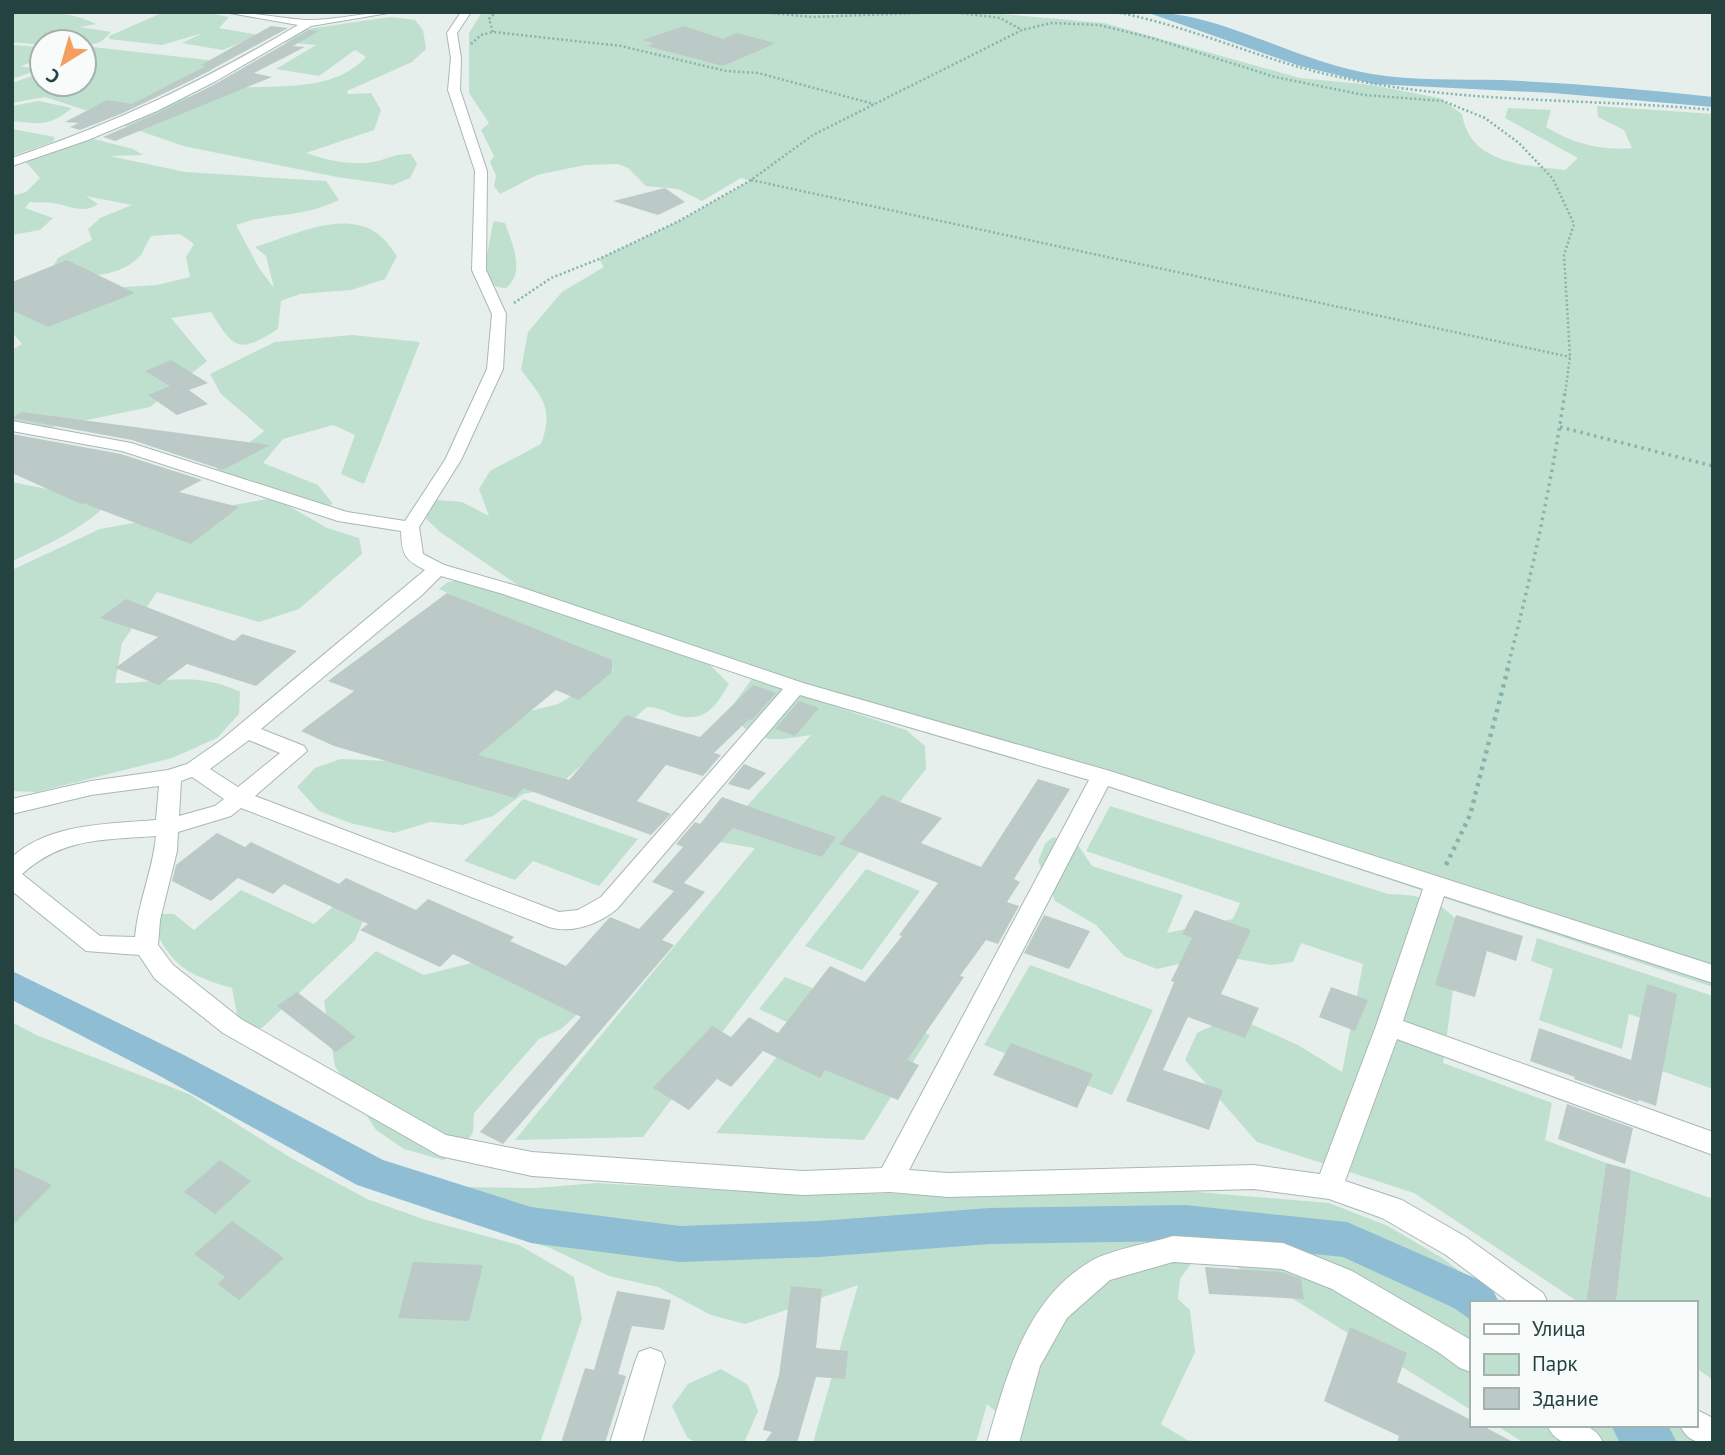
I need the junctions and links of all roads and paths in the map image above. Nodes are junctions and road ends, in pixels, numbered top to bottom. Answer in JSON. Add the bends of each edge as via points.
{"nodes":[{"id":1,"x":229,"y":12,"type":"edge"},
{"id":2,"x":389,"y":12,"type":"edge"},
{"id":3,"x":466,"y":12,"type":"edge"},
{"id":4,"x":496,"y":12,"type":"edge"},
{"id":5,"x":620,"y":12,"type":"edge"},
{"id":6,"x":711,"y":12,"type":"edge"},
{"id":7,"x":760,"y":12,"type":"edge"},
{"id":8,"x":944,"y":12,"type":"edge"},
{"id":9,"x":953,"y":12,"type":"edge"},
{"id":10,"x":1115,"y":12,"type":"edge"},
{"id":11,"x":308,"y":23,"type":"junction"},
{"id":12,"x":1022,"y":30,"type":"junction"},
{"id":13,"x":493,"y":32,"type":"junction"},
{"id":14,"x":456,"y":58,"type":"junction"},
{"id":15,"x":875,"y":104,"type":"junction"},
{"id":16,"x":1713,"y":110,"type":"edge"},
{"id":17,"x":12,"y":162,"type":"edge"},
{"id":18,"x":751,"y":180,"type":"junction"},
{"id":19,"x":499,"y":314,"type":"junction"},
{"id":20,"x":1570,"y":357,"type":"junction"},
{"id":21,"x":12,"y":426,"type":"edge"},
{"id":22,"x":1560,"y":427,"type":"junction"},
{"id":23,"x":1713,"y":466,"type":"edge"},
{"id":24,"x":410,"y":527,"type":"junction"},
{"id":25,"x":437,"y":569,"type":"junction"},
{"id":26,"x":796,"y":687,"type":"junction"},
{"id":27,"x":246,"y":731,"type":"junction"},
{"id":28,"x":195,"y":769,"type":"junction"},
{"id":29,"x":1102,"y":776,"type":"junction"},
{"id":30,"x":170,"y":777,"type":"junction"},
{"id":31,"x":240,"y":799,"type":"junction"},
{"id":32,"x":12,"y":807,"type":"edge"},
{"id":33,"x":167,"y":827,"type":"junction"},
{"id":34,"x":12,"y":870,"type":"edge"},
{"id":35,"x":12,"y":878,"type":"edge"},
{"id":36,"x":1436,"y":885,"type":"junction"},
{"id":37,"x":146,"y":946,"type":"junction"},
{"id":38,"x":1713,"y":974,"type":"edge"},
{"id":39,"x":1390,"y":1026,"type":"junction"},
{"id":40,"x":1713,"y":1144,"type":"edge"},
{"id":41,"x":890,"y":1180,"type":"junction"},
{"id":42,"x":1329,"y":1187,"type":"junction"},
{"id":43,"x":1530,"y":1301,"type":"edge"},
{"id":44,"x":1470,"y":1357,"type":"edge"},
{"id":45,"x":650,"y":1362,"type":"dead end"},
{"id":46,"x":1697,"y":1425,"type":"edge"},
{"id":47,"x":1566,"y":1427,"type":"edge"},
{"id":48,"x":1713,"y":1436,"type":"edge"},
{"id":49,"x":626,"y":1443,"type":"edge"},
{"id":50,"x":1003,"y":1443,"type":"edge"},
{"id":51,"x":1587,"y":1443,"type":"edge"}],
"edges":[{"from":1,"to":11,"type":"street"},
{"from":2,"to":11,"type":"street"},
{"from":3,"to":14,"type":"street","via":[[452,33]]},
{"from":4,"to":13,"type":"path","via":[[489,19]]},
{"from":5,"to":6,"type":"path"},
{"from":7,"to":8,"type":"path","via":[[813,17]]},
{"from":9,"to":12,"type":"path","via":[[999,18]]},
{"from":10,"to":16,"type":"path","via":[[1199,32],[1339,77],[1482,97]]},
{"from":11,"to":17,"type":"street","via":[[154,109]]},
{"from":12,"to":15,"type":"path"},
{"from":12,"to":20,"type":"path","via":[[1051,23],[1099,25],[1275,77],[1364,95],[1444,101],[1485,118],[1519,143],[1553,179],[1574,224],[1564,255]]},
{"from":13,"to":14,"type":"path","via":[[481,36]]},
{"from":13,"to":15,"type":"path","via":[[621,46],[726,71],[758,73]]},
{"from":14,"to":19,"type":"street","via":[[454,90],[481,171],[480,270]]},
{"from":15,"to":18,"type":"path","via":[[813,135]]},
{"from":18,"to":19,"type":"path","via":[[656,232],[551,278]]},
{"from":18,"to":20,"type":"path"},
{"from":19,"to":24,"type":"street","via":[[495,369],[453,460]]},
{"from":20,"to":22,"type":"path"},
{"from":21,"to":24,"type":"street","via":[[125,447],[344,517]]},
{"from":22,"to":23,"type":"path"},
{"from":22,"to":36,"type":"path","via":[[1533,569],[1470,815]]},
{"from":24,"to":25,"type":"street","via":[[415,557]]},
{"from":25,"to":26,"type":"street"},
{"from":25,"to":27,"type":"street"},
{"from":26,"to":29,"type":"street"},
{"from":26,"to":31,"type":"street","via":[[609,903],[595,915],[576,921],[557,921]]},
{"from":27,"to":28,"type":"street"},
{"from":27,"to":31,"type":"street","via":[[296,751]]},
{"from":28,"to":30,"type":"street"},
{"from":28,"to":31,"type":"street"},
{"from":29,"to":36,"type":"street"},
{"from":29,"to":41,"type":"street"},
{"from":30,"to":32,"type":"street","via":[[91,788]]},
{"from":30,"to":33,"type":"street"},
{"from":31,"to":33,"type":"street","via":[[223,811]]},
{"from":33,"to":34,"type":"street","via":[[76,835],[33,851]]},
{"from":33,"to":37,"type":"street"},
{"from":35,"to":37,"type":"street","via":[[95,945]]},
{"from":36,"to":38,"type":"street"},
{"from":36,"to":39,"type":"street"},
{"from":37,"to":41,"type":"street","via":[[164,972],[232,1026],[440,1145],[532,1164],[640,1173],[802,1183]]},
{"from":39,"to":40,"type":"street"},
{"from":39,"to":42,"type":"street"},
{"from":41,"to":42,"type":"street","via":[[947,1185],[1254,1177]]},
{"from":42,"to":43,"type":"street","via":[[1392,1209],[1456,1246]]},
{"from":44,"to":50,"type":"street","via":[[1342,1280],[1283,1256],[1173,1249],[1101,1270],[1056,1308],[1026,1362]]},
{"from":45,"to":49,"type":"street"},
{"from":46,"to":48,"type":"street"},
{"from":47,"to":51,"type":"street"}]}
